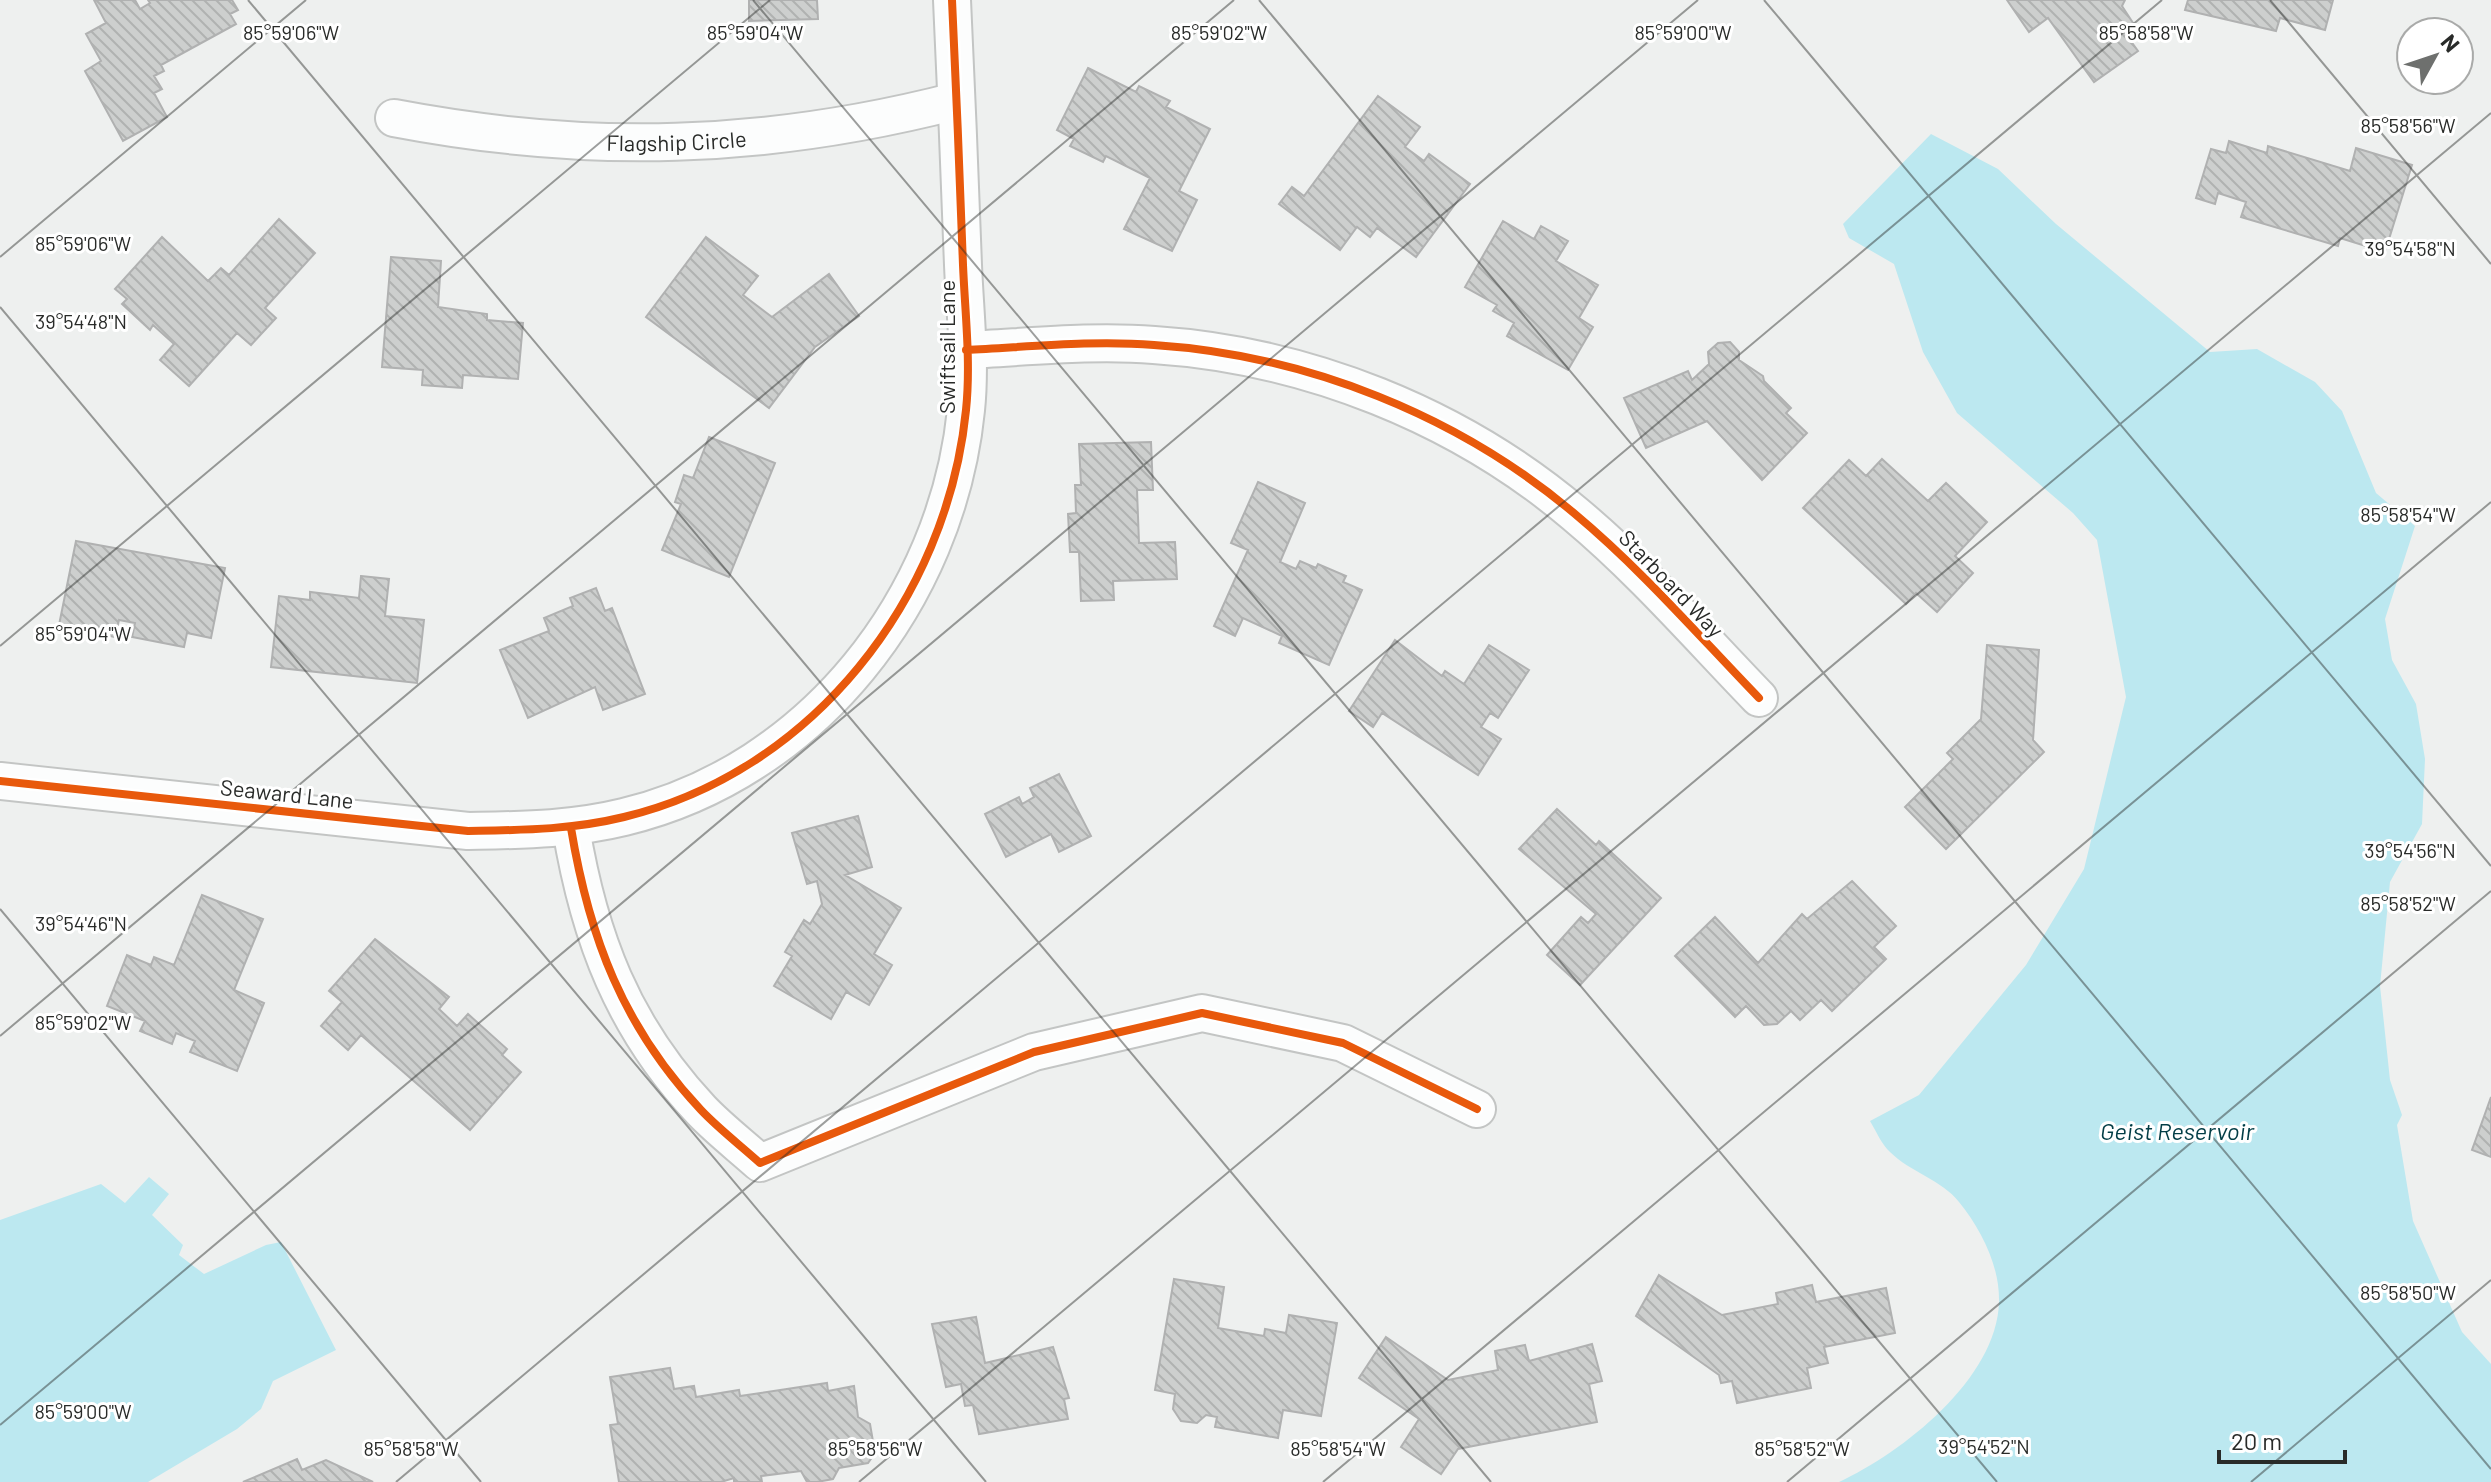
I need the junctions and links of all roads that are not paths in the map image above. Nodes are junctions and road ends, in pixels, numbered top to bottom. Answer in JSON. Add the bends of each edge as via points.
{"nodes":[{"id":1,"x":952,"y":0,"type":"edge"},
{"id":2,"x":956,"y":101,"type":"junction"},
{"id":3,"x":394,"y":118,"type":"dead end"},
{"id":4,"x":966,"y":350,"type":"junction"},
{"id":5,"x":1759,"y":698,"type":"dead end"},
{"id":6,"x":0,"y":781,"type":"edge"},
{"id":7,"x":571,"y":828,"type":"junction"},
{"id":8,"x":1477,"y":1109,"type":"dead end"}],
"edges":[{"from":1,"to":2,"type":"street","name":"Swiftsail Lane"},
{"from":2,"to":3,"type":"street","name":"Flagship Circle","via":[[797,134],[667,144],[471,133]]},
{"from":2,"to":4,"type":"street","name":"Swiftsail Lane"},
{"from":4,"to":5,"type":"street","name":"Starboard Way","via":[[1095,344],[1211,351],[1305,371],[1414,411],[1515,469],[1570,509],[1621,554]]},
{"from":4,"to":7,"type":"street","name":"Swiftsail Lane","via":[[961,448],[936,541],[900,611],[854,674],[806,721],[735,772],[646,811]]},
{"from":6,"to":7,"type":"street","name":"Seaward Lane","via":[[468,831]]},
{"from":7,"to":8,"type":"street","via":[[585,905],[621,998],[701,1110],[760,1163],[1034,1052],[1202,1013],[1343,1043]]}]}
